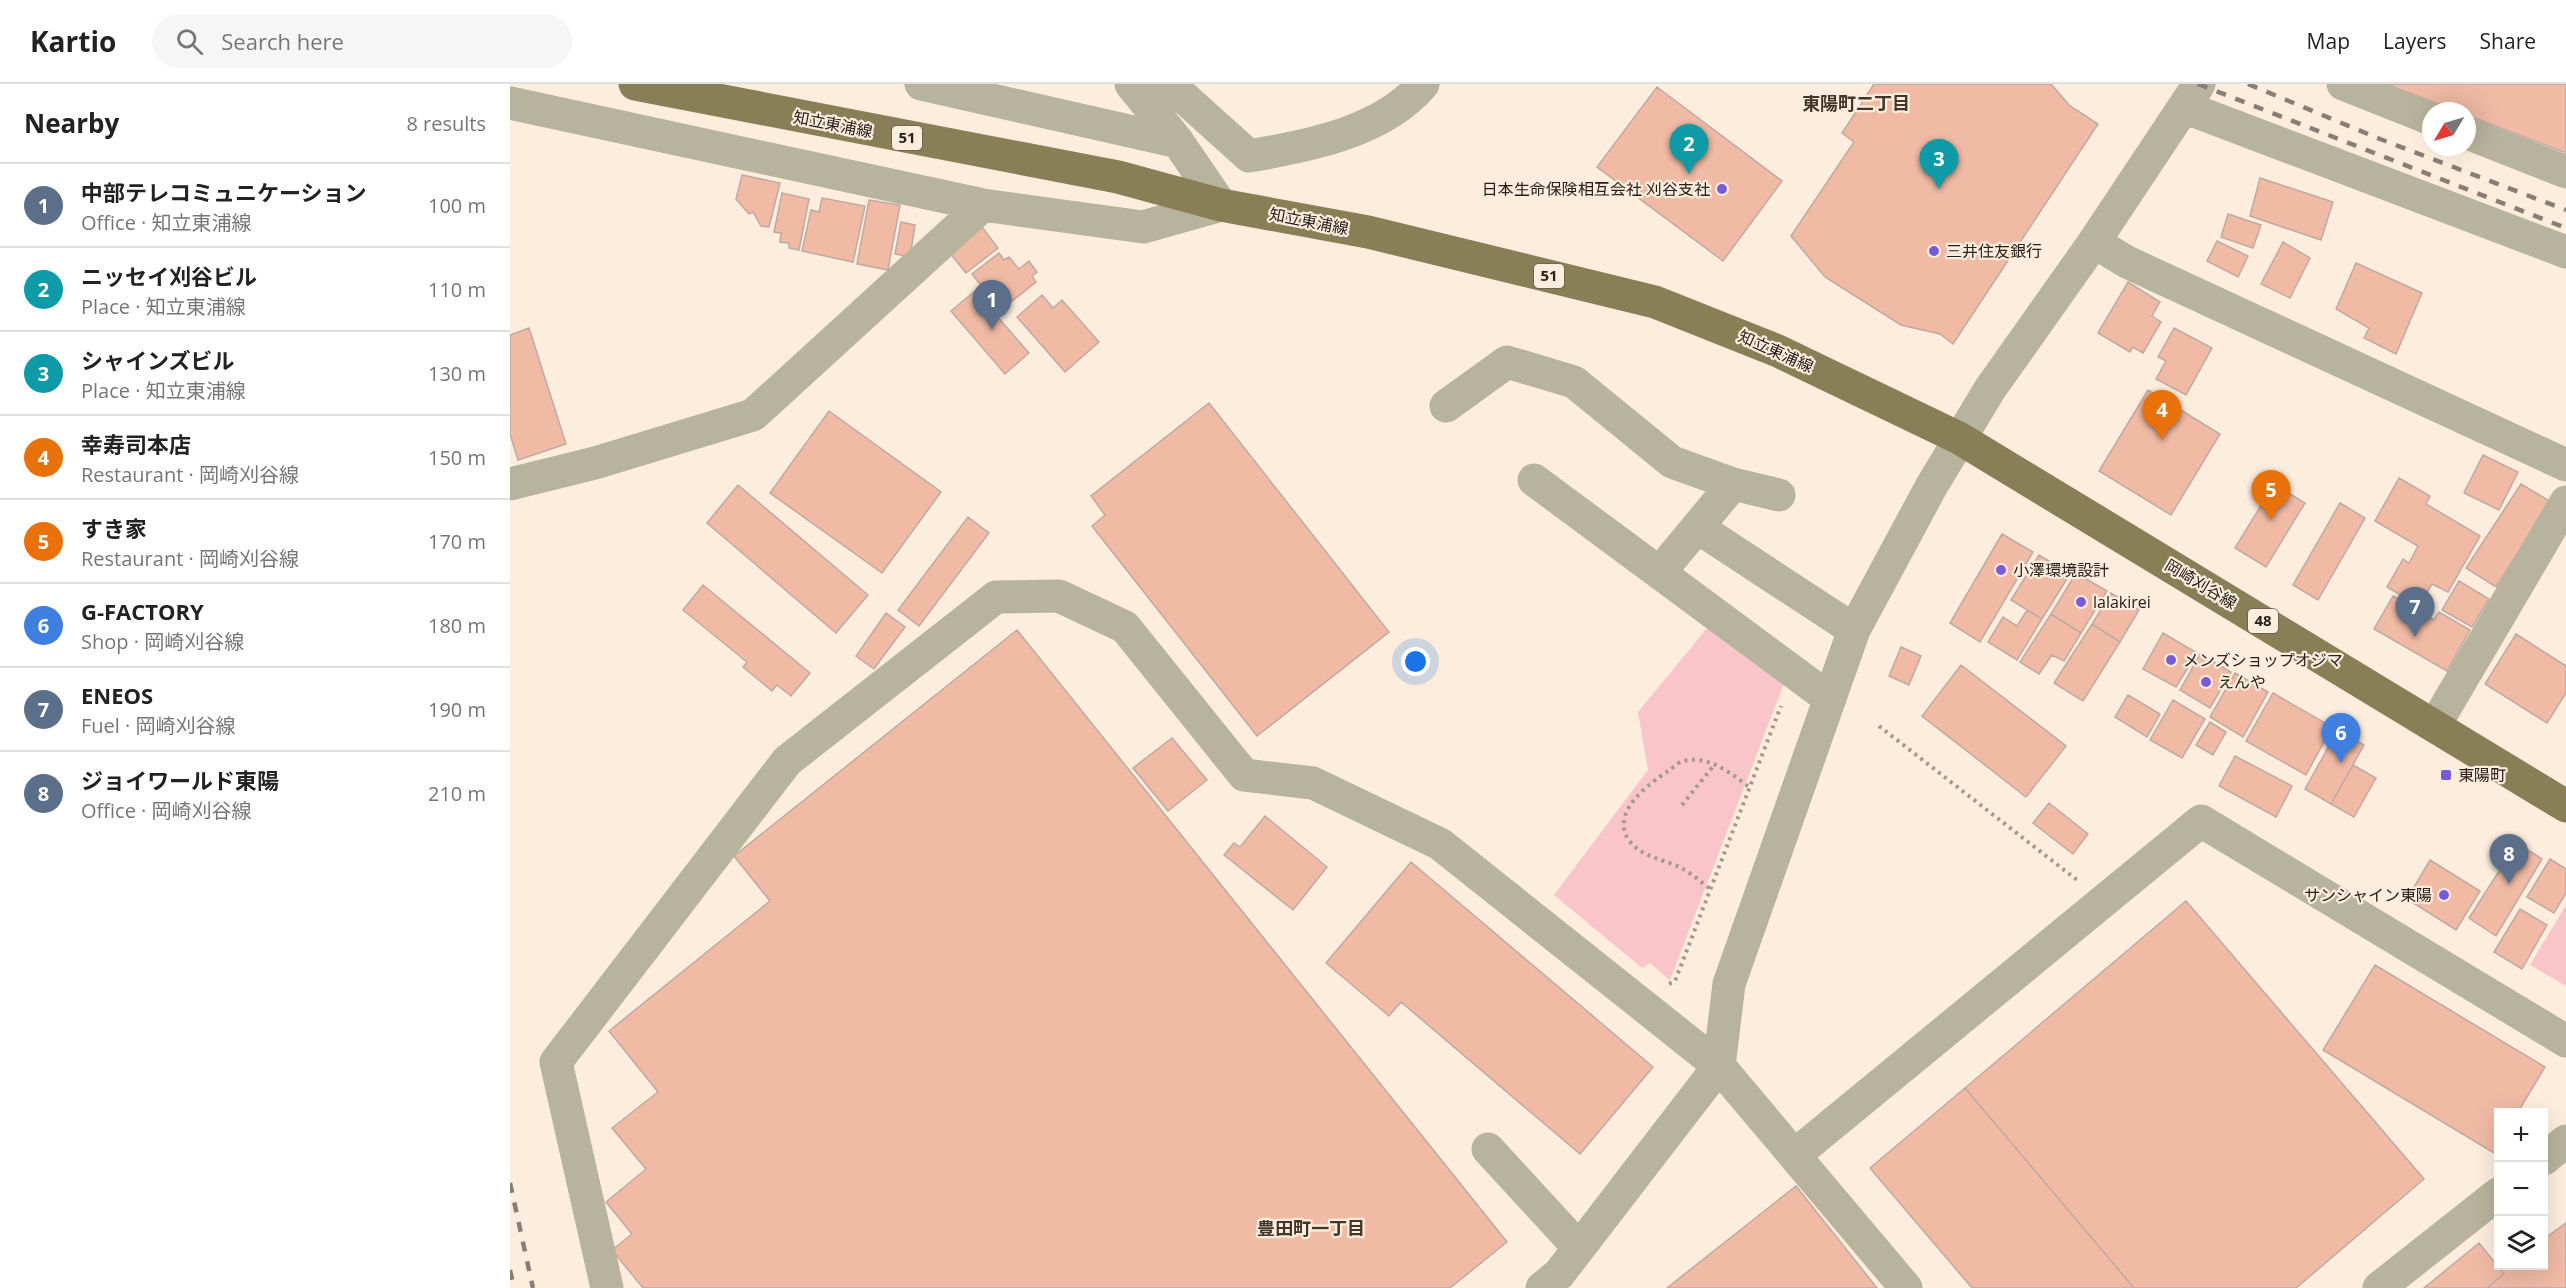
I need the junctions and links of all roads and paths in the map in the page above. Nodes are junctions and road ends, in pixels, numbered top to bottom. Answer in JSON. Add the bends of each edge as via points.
{"nodes":[{"id":1,"x":635,"y":84,"type":"edge"},
{"id":2,"x":921,"y":84,"type":"edge"},
{"id":3,"x":1131,"y":84,"type":"edge"},
{"id":4,"x":1168,"y":84,"type":"edge"},
{"id":5,"x":1423,"y":84,"type":"edge"},
{"id":6,"x":2343,"y":84,"type":"edge"},
{"id":7,"x":2191,"y":95,"type":"edge"},
{"id":8,"x":510,"y":102,"type":"edge"},
{"id":9,"x":2422,"y":115,"type":"edge"},
{"id":10,"x":2476,"y":137,"type":"edge"},
{"id":11,"x":1178,"y":142,"type":"junction"},
{"id":12,"x":2566,"y":172,"type":"edge"},
{"id":13,"x":983,"y":205,"type":"junction"},
{"id":14,"x":1221,"y":205,"type":"junction"},
{"id":15,"x":2094,"y":242,"type":"junction"},
{"id":16,"x":2566,"y":252,"type":"edge"},
{"id":17,"x":1446,"y":406,"type":"dead end"},
{"id":18,"x":1959,"y":438,"type":"junction"},
{"id":19,"x":2566,"y":465,"type":"edge"},
{"id":20,"x":1534,"y":480,"type":"dead end"},
{"id":21,"x":510,"y":484,"type":"edge"},
{"id":22,"x":1733,"y":484,"type":"junction"},
{"id":23,"x":1779,"y":495,"type":"dead end"},
{"id":24,"x":2566,"y":502,"type":"edge"},
{"id":25,"x":1697,"y":526,"type":"junction"},
{"id":26,"x":1660,"y":572,"type":"junction"},
{"id":27,"x":1854,"y":630,"type":"junction"},
{"id":28,"x":1830,"y":699,"type":"junction"},
{"id":29,"x":1781,"y":704,"type":"dead end"},
{"id":30,"x":2435,"y":725,"type":"junction"},
{"id":31,"x":1879,"y":726,"type":"dead end"},
{"id":32,"x":1715,"y":764,"type":"junction"},
{"id":33,"x":1750,"y":788,"type":"junction"},
{"id":34,"x":1682,"y":805,"type":"dead end"},
{"id":35,"x":2566,"y":806,"type":"edge"},
{"id":36,"x":1710,"y":888,"type":"junction"},
{"id":37,"x":2104,"y":901,"type":"junction"},
{"id":38,"x":1667,"y":984,"type":"dead end"},
{"id":39,"x":2566,"y":1041,"type":"edge"},
{"id":40,"x":1719,"y":1066,"type":"junction"},
{"id":41,"x":2566,"y":1141,"type":"edge"},
{"id":42,"x":1488,"y":1149,"type":"dead end"},
{"id":43,"x":1796,"y":1154,"type":"junction"},
{"id":44,"x":2548,"y":1156,"type":"edge"},
{"id":45,"x":2494,"y":1198,"type":"edge"},
{"id":46,"x":1579,"y":1248,"type":"junction"},
{"id":47,"x":1557,"y":1283,"type":"edge"},
{"id":48,"x":607,"y":1288,"type":"edge"},
{"id":49,"x":1906,"y":1288,"type":"edge"},
{"id":50,"x":2379,"y":1288,"type":"edge"}],
"edges":[{"from":1,"to":14,"type":"main road","name":"知立東浦線","number":"51","via":[[1118,177]]},
{"from":2,"to":11,"type":"street"},
{"from":3,"to":11,"type":"street"},
{"from":4,"to":5,"type":"street","via":[[1249,156],[1294,148],[1366,126],[1412,98]]},
{"from":6,"to":9,"type":"street"},
{"from":7,"to":15,"type":"street"},
{"from":7,"to":16,"type":"street"},
{"from":8,"to":13,"type":"street"},
{"from":10,"to":12,"type":"street"},
{"from":11,"to":14,"type":"street"},
{"from":13,"to":14,"type":"street","via":[[1143,227]]},
{"from":13,"to":21,"type":"street","via":[[753,415],[595,463]]},
{"from":14,"to":18,"type":"main road","name":"知立東浦線","number":"51","via":[[1368,232],[1655,302],[1778,351]]},
{"from":15,"to":18,"type":"street"},
{"from":15,"to":19,"type":"street","via":[[2127,262]]},
{"from":17,"to":22,"type":"street","via":[[1507,362],[1574,382],[1672,462]]},
{"from":18,"to":27,"type":"street"},
{"from":18,"to":30,"type":"main road","name":"岡崎刈谷線","number":"48"},
{"from":20,"to":26,"type":"street"},
{"from":22,"to":23,"type":"street"},
{"from":22,"to":25,"type":"street"},
{"from":24,"to":30,"type":"street"},
{"from":25,"to":26,"type":"street"},
{"from":25,"to":27,"type":"street"},
{"from":26,"to":28,"type":"street"},
{"from":27,"to":28,"type":"street"},
{"from":28,"to":40,"type":"street","via":[[1729,984]]},
{"from":29,"to":33,"type":"path"},
{"from":30,"to":35,"type":"main road","name":"岡崎刈谷線","number":"48"},
{"from":31,"to":37,"type":"path"},
{"from":32,"to":33,"type":"path"},
{"from":32,"to":34,"type":"path"},
{"from":32,"to":36,"type":"path","via":[[1683,761],[1632,800],[1625,818],[1627,836],[1635,848],[1683,869]]},
{"from":33,"to":36,"type":"path"},
{"from":36,"to":38,"type":"path","via":[[1675,981]]},
{"from":37,"to":39,"type":"street","via":[[2201,821]]},
{"from":37,"to":43,"type":"street"},
{"from":40,"to":43,"type":"street"},
{"from":40,"to":46,"type":"street"},
{"from":40,"to":48,"type":"street","via":[[1440,844],[1312,783],[1244,775],[1125,627],[1059,596],[996,597],[787,761],[556,1062]]},
{"from":41,"to":44,"type":"street"},
{"from":42,"to":46,"type":"street"},
{"from":43,"to":49,"type":"street"},
{"from":45,"to":50,"type":"street"},
{"from":46,"to":47,"type":"street"}]}
